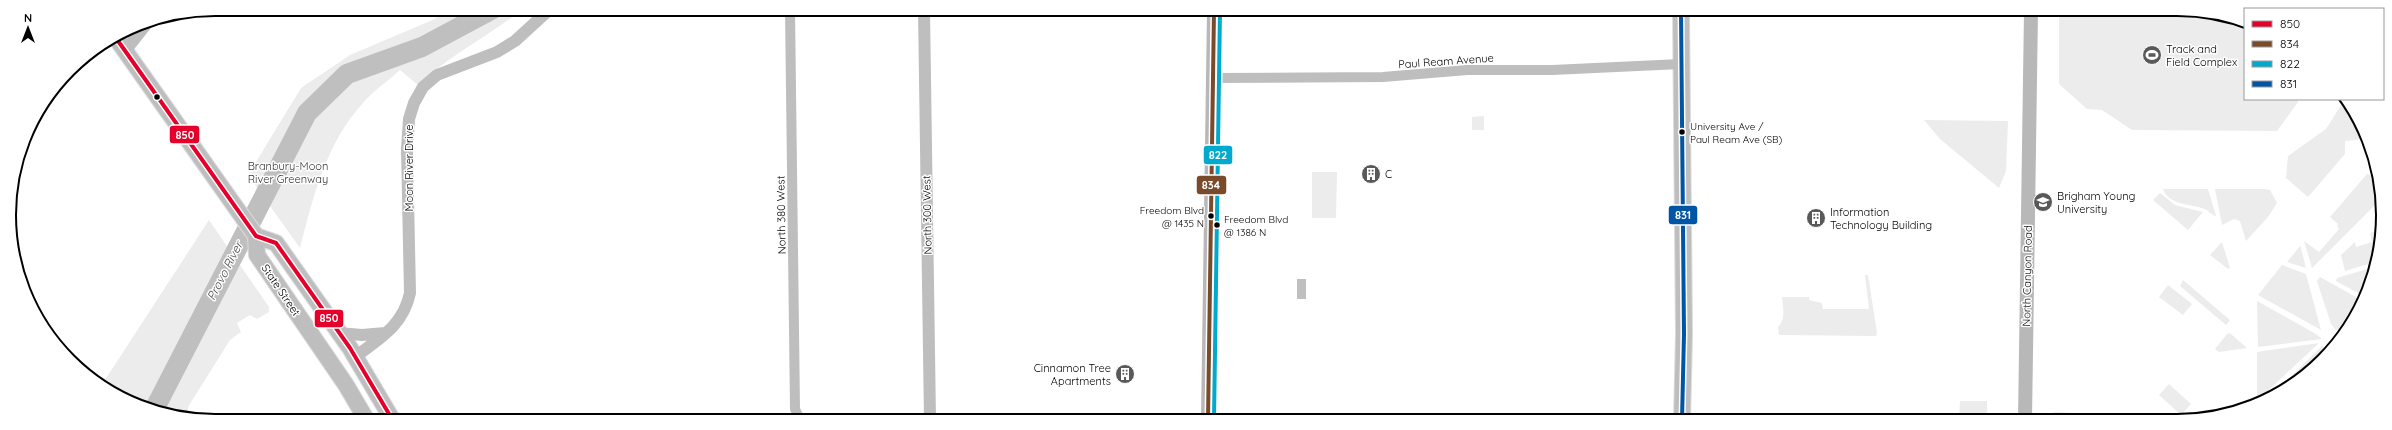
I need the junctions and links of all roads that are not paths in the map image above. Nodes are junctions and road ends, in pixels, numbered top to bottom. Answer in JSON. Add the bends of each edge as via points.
{"nodes":[{"id":1,"x":542,"y":16,"type":"edge"},
{"id":2,"x":790,"y":16,"type":"edge"},
{"id":3,"x":924,"y":16,"type":"edge"},
{"id":4,"x":1214,"y":16,"type":"edge"},
{"id":5,"x":1681,"y":16,"type":"edge"},
{"id":6,"x":2031,"y":16,"type":"edge"},
{"id":7,"x":134,"y":34,"type":"edge"},
{"id":8,"x":121,"y":44,"type":"edge"},
{"id":9,"x":1681,"y":64,"type":"junction"},
{"id":10,"x":1213,"y":78,"type":"junction"},
{"id":11,"x":256,"y":236,"type":"junction"},
{"id":12,"x":339,"y":333,"type":"junction"},
{"id":13,"x":385,"y":333,"type":"junction"},
{"id":14,"x":316,"y":340,"type":"junction"},
{"id":15,"x":355,"y":357,"type":"junction"},
{"id":16,"x":363,"y":414,"type":"edge"},
{"id":17,"x":389,"y":414,"type":"edge"},
{"id":18,"x":797,"y":414,"type":"edge"},
{"id":19,"x":930,"y":414,"type":"edge"},
{"id":20,"x":1208,"y":414,"type":"edge"},
{"id":21,"x":1682,"y":414,"type":"edge"},
{"id":22,"x":2025,"y":414,"type":"edge"}],
"edges":[{"from":1,"to":13,"type":"street","name":"Moon River Drive","via":[[515,41],[497,52],[437,75],[423,87],[414,103],[409,120],[407,149],[410,293],[398,323]]},
{"from":2,"to":18,"type":"street","name":"North 380 West","via":[[795,409]]},
{"from":3,"to":19,"type":"street","name":"North 300 West"},
{"from":4,"to":10,"type":"main road"},
{"from":5,"to":9,"type":"main road"},
{"from":6,"to":22,"type":"main road","name":"North Canyon Road"},
{"from":7,"to":8,"type":"street"},
{"from":8,"to":11,"type":"main road"},
{"from":9,"to":10,"type":"street","name":"Paul Ream Avenue","via":[[1552,70],[1467,70],[1383,77]]},
{"from":9,"to":21,"type":"main road","via":[[1684,294]]},
{"from":10,"to":20,"type":"main road"},
{"from":11,"to":12,"type":"main road","name":"State Street","via":[[276,243]]},
{"from":11,"to":14,"type":"main road","name":"State Street","via":[[257,255]]},
{"from":12,"to":13,"type":"street"},
{"from":12,"to":15,"type":"main road","name":"State Street"},
{"from":13,"to":15,"type":"street","name":"Moon River Drive"},
{"from":14,"to":15,"type":"main road","via":[[345,357]]},
{"from":14,"to":16,"type":"main road","name":"State Street"},
{"from":15,"to":17,"type":"main road","name":"State Street"}]}
